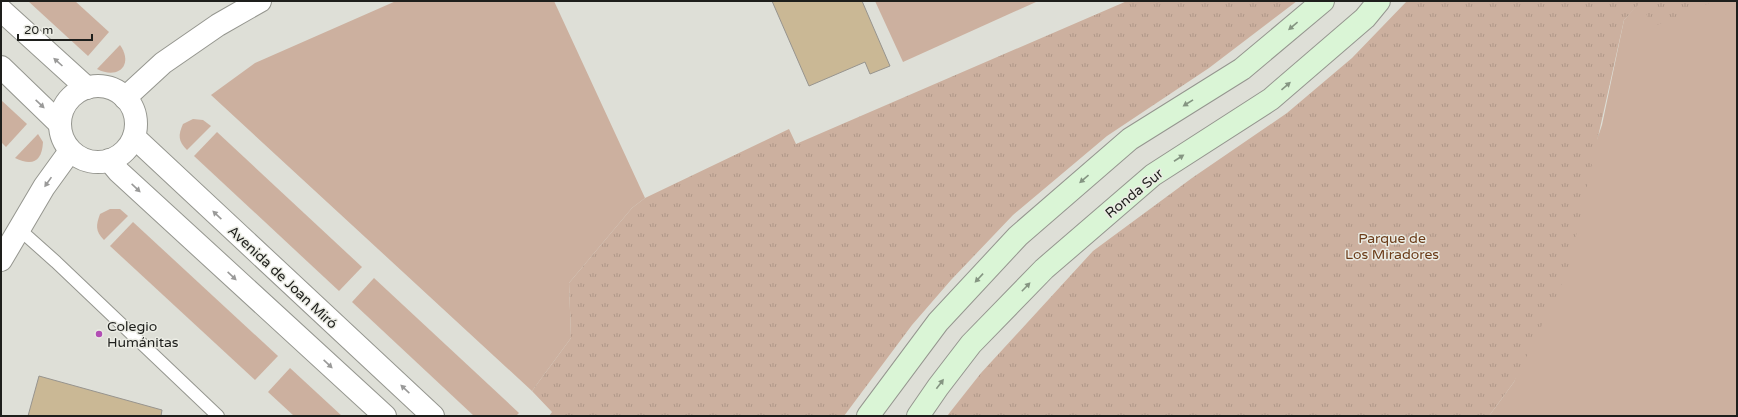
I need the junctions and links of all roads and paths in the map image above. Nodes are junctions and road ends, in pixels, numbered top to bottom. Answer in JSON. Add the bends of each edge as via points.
{"nodes":[{"id":1,"x":260,"y":1,"type":"edge"},
{"id":2,"x":1323,"y":1,"type":"edge"},
{"id":3,"x":1379,"y":1,"type":"edge"},
{"id":4,"x":1,"y":10,"type":"edge"},
{"id":5,"x":1,"y":67,"type":"edge"},
{"id":6,"x":87,"y":88,"type":"junction"},
{"id":7,"x":126,"y":98,"type":"junction"},
{"id":8,"x":60,"y":124,"type":"junction"},
{"id":9,"x":134,"y":137,"type":"junction"},
{"id":10,"x":70,"y":151,"type":"junction"},
{"id":11,"x":109,"y":160,"type":"junction"},
{"id":12,"x":19,"y":229,"type":"junction"},
{"id":13,"x":2,"y":255,"type":"edge"},
{"id":14,"x":218,"y":416,"type":"edge"},
{"id":15,"x":385,"y":416,"type":"edge"},
{"id":16,"x":433,"y":416,"type":"edge"},
{"id":17,"x":868,"y":416,"type":"edge"},
{"id":18,"x":918,"y":416,"type":"edge"}],
"edges":[{"from":1,"to":7,"type":"street","via":[[218,25],[163,63]]},
{"from":2,"to":17,"type":"main road","one_way":true,"via":[[1242,69],[1130,139],[1018,236],[938,322]]},
{"from":18,"to":3,"type":"main road","name":"Ronda Sur","one_way":true,"via":[[971,344],[1044,269],[1153,175],[1271,99],[1365,18]]},
{"from":6,"to":4,"type":"street","one_way":true},
{"from":5,"to":8,"type":"street","one_way":true},
{"from":6,"to":7,"type":"street","via":[[105,87]]},
{"from":6,"to":8,"type":"street","via":[[71,97],[64,106]]},
{"from":7,"to":9,"type":"street","via":[[136,119]]},
{"from":8,"to":10,"type":"street","via":[[63,141]]},
{"from":9,"to":11,"type":"street","via":[[125,152]]},
{"from":16,"to":9,"type":"street","name":"Avenida de Joan Miró","one_way":true},
{"from":10,"to":11,"type":"street","via":[[91,162]]},
{"from":10,"to":12,"type":"street","one_way":true,"via":[[44,187]]},
{"from":11,"to":15,"type":"street","one_way":true},
{"from":12,"to":13,"type":"street"},
{"from":12,"to":14,"type":"lane"}]}
